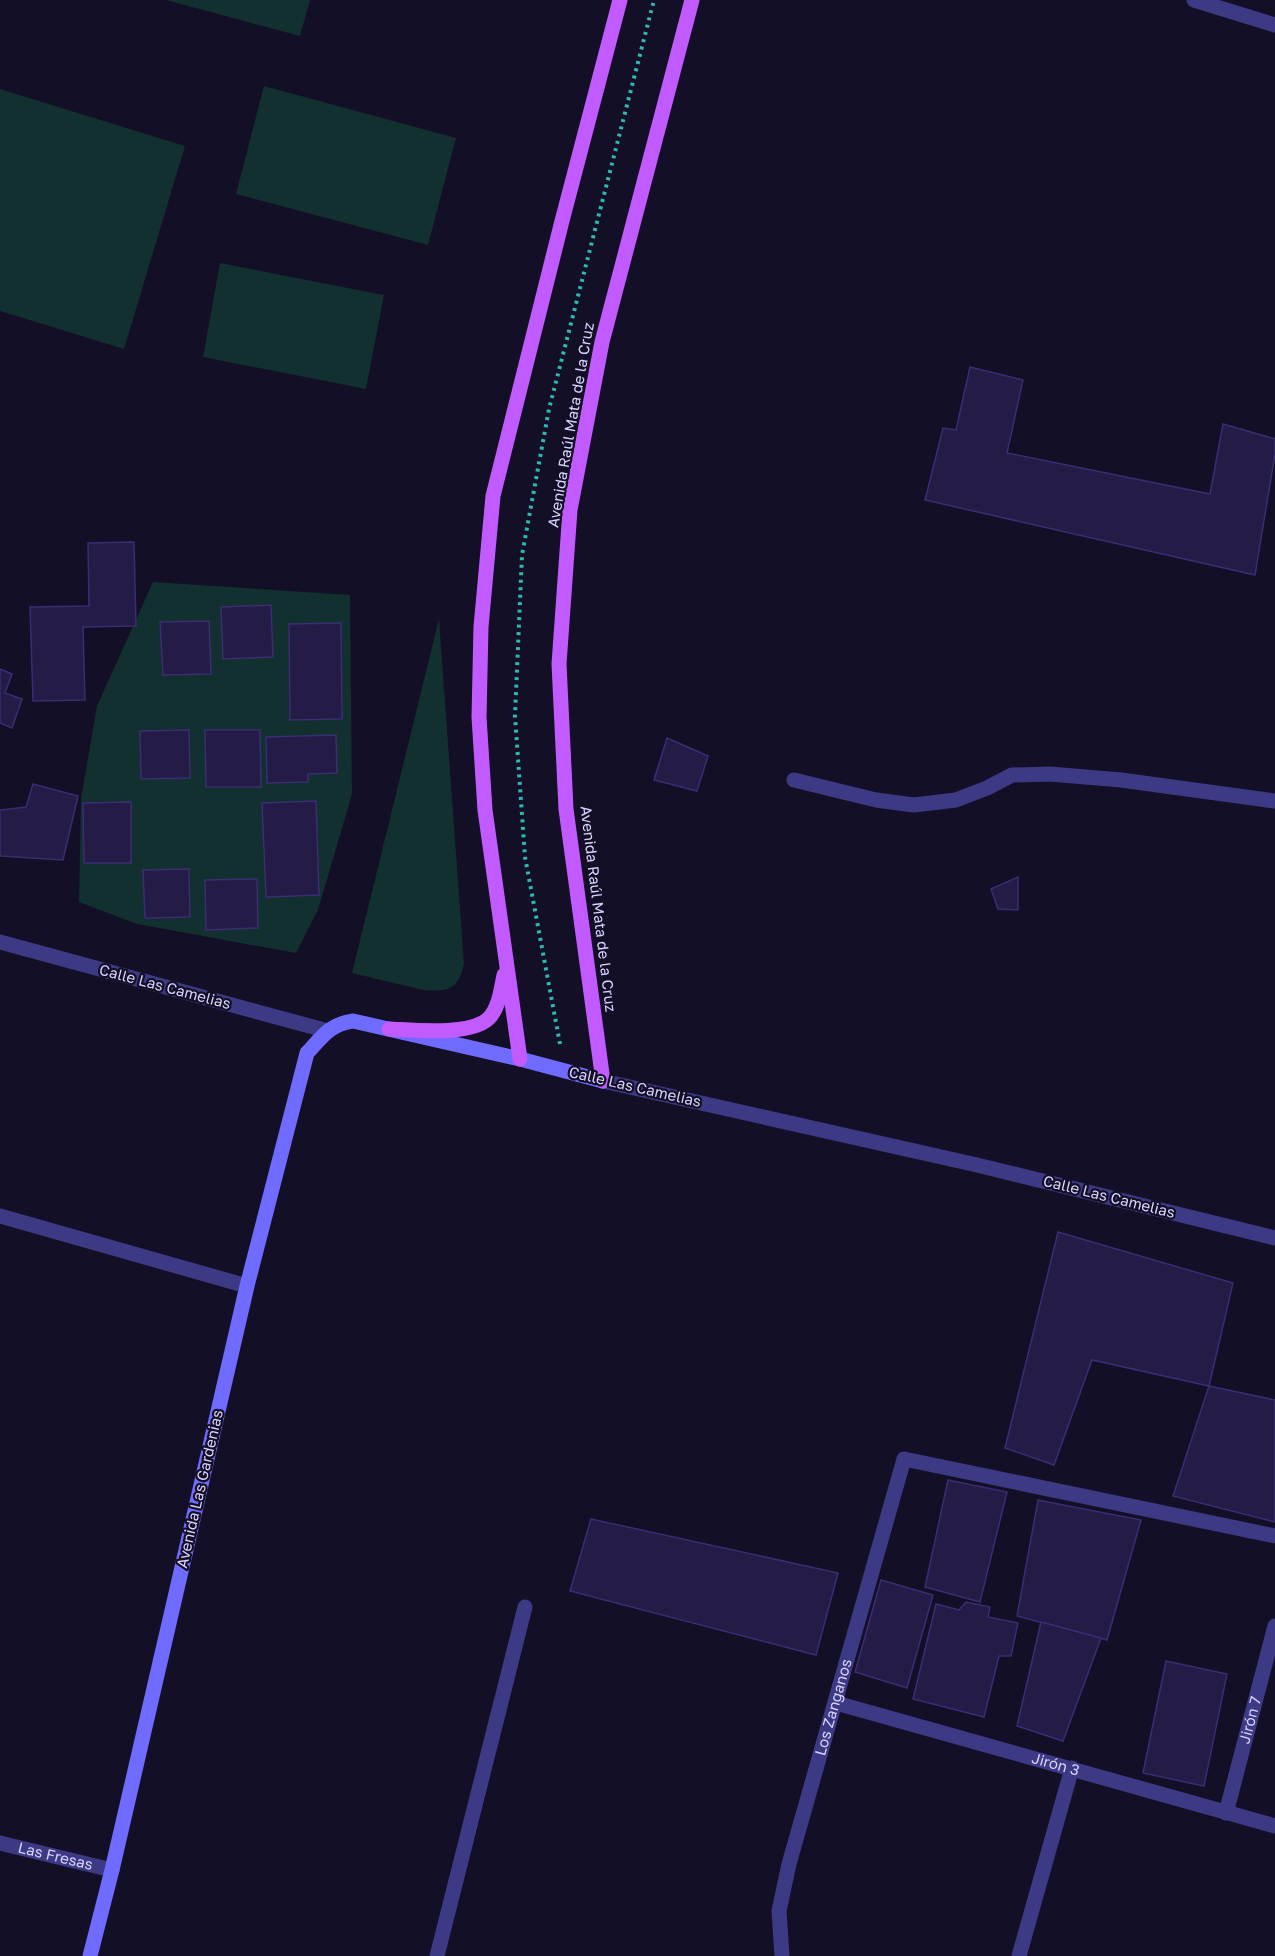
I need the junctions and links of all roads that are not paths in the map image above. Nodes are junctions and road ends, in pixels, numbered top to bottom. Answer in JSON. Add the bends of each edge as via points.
{"nodes":[{"id":1,"x":620,"y":0,"type":"edge"},
{"id":2,"x":692,"y":0,"type":"edge"},
{"id":3,"x":1194,"y":0,"type":"edge"},
{"id":4,"x":1275,"y":26,"type":"edge"},
{"id":5,"x":794,"y":780,"type":"dead end"},
{"id":6,"x":1275,"y":801,"type":"edge"},
{"id":7,"x":0,"y":942,"type":"edge"},
{"id":8,"x":504,"y":945,"type":"junction"},
{"id":9,"x":389,"y":1029,"type":"junction"},
{"id":10,"x":328,"y":1031,"type":"junction"},
{"id":11,"x":520,"y":1059,"type":"junction"},
{"id":12,"x":603,"y":1081,"type":"junction"},
{"id":13,"x":0,"y":1215,"type":"edge"},
{"id":14,"x":1275,"y":1238,"type":"edge"},
{"id":15,"x":247,"y":1286,"type":"junction"},
{"id":16,"x":1275,"y":1536,"type":"edge"},
{"id":17,"x":525,"y":1607,"type":"dead end"},
{"id":18,"x":1275,"y":1626,"type":"edge"},
{"id":19,"x":836,"y":1703,"type":"junction"},
{"id":20,"x":1072,"y":1768,"type":"junction"},
{"id":21,"x":1226,"y":1813,"type":"junction"},
{"id":22,"x":1275,"y":1826,"type":"edge"},
{"id":23,"x":0,"y":1843,"type":"edge"},
{"id":24,"x":112,"y":1870,"type":"junction"},
{"id":25,"x":90,"y":1956,"type":"edge"},
{"id":26,"x":437,"y":1956,"type":"edge"},
{"id":27,"x":782,"y":1956,"type":"edge"},
{"id":28,"x":1019,"y":1956,"type":"edge"}],
"edges":[{"from":1,"to":8,"type":"main road","via":[[493,496],[480,627],[479,717],[485,810]]},
{"from":2,"to":12,"type":"main road","name":"Avenida Raúl Mata de la Cruz","via":[[602,342],[570,510],[559,664],[566,809]]},
{"from":3,"to":4,"type":"street"},
{"from":5,"to":6,"type":"street","via":[[914,805],[956,800],[1012,775],[1050,774]]},
{"from":7,"to":10,"type":"street","name":"Calle Las Camelias"},
{"from":8,"to":9,"type":"main road","via":[[504,976],[488,1020],[442,1031]]},
{"from":8,"to":11,"type":"main road"},
{"from":9,"to":10,"type":"main road","name":"Calle Las Camelias","via":[[353,1021]]},
{"from":9,"to":11,"type":"main road","name":"Calle Las Camelias"},
{"from":10,"to":15,"type":"main road","name":"Avenida Las Gardenias","via":[[308,1053]]},
{"from":11,"to":12,"type":"main road","name":"Calle Las Camelias"},
{"from":12,"to":14,"type":"street","name":"Calle Las Camelias","via":[[977,1165]]},
{"from":13,"to":15,"type":"street"},
{"from":15,"to":24,"type":"main road","name":"Avenida Las Gardenias"},
{"from":16,"to":19,"type":"street","name":"Los Zanganos","via":[[904,1459]]},
{"from":17,"to":26,"type":"street"},
{"from":18,"to":21,"type":"street","name":"Jirón 7"},
{"from":19,"to":20,"type":"street","name":"Jirón 3"},
{"from":19,"to":27,"type":"street","name":"Los Zanganos","via":[[789,1864],[779,1911]]},
{"from":20,"to":21,"type":"street","name":"Jirón 3"},
{"from":20,"to":28,"type":"street"},
{"from":21,"to":22,"type":"street","name":"Jirón 3"},
{"from":23,"to":24,"type":"street","name":"Las Fresas"},
{"from":24,"to":25,"type":"main road","name":"Avenida Las Gardenias"}]}
